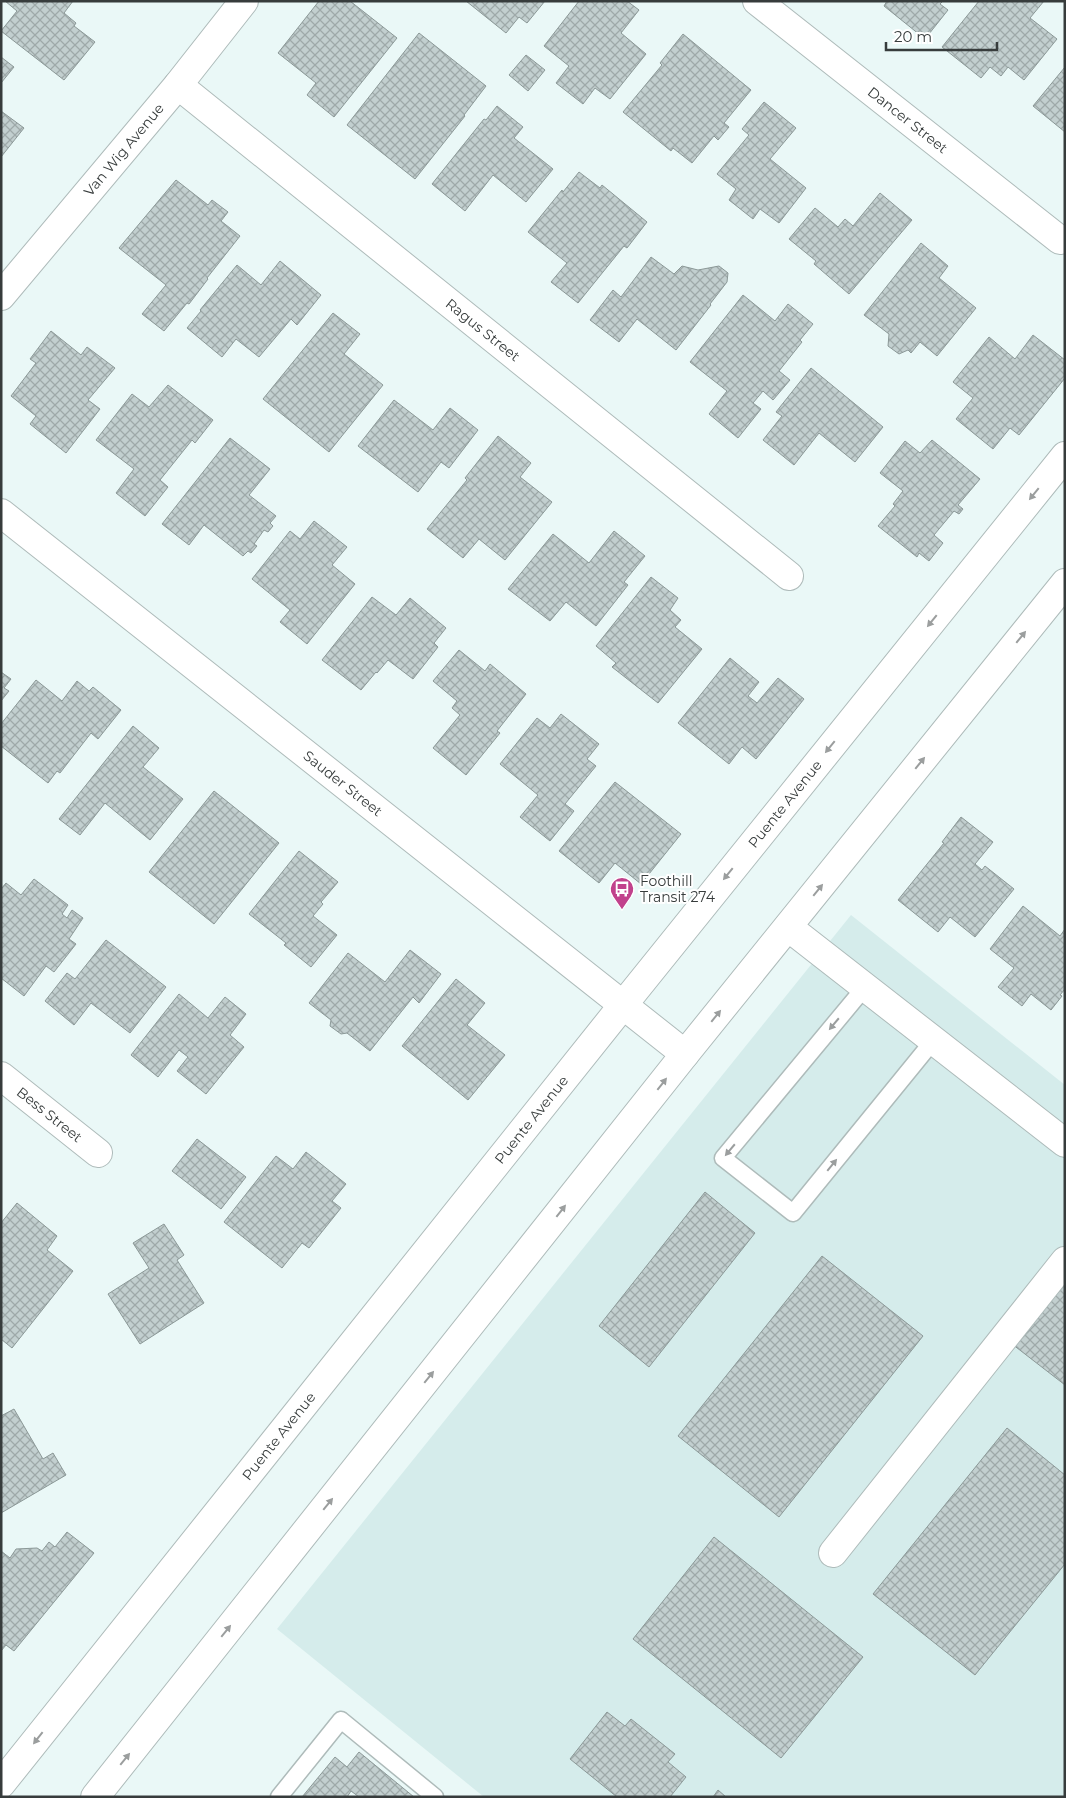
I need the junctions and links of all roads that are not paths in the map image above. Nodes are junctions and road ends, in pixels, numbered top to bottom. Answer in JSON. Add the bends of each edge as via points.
{"nodes":[{"id":1,"x":244,"y":1,"type":"edge"},
{"id":2,"x":757,"y":1,"type":"edge"},
{"id":3,"x":178,"y":85,"type":"junction"},
{"id":4,"x":1060,"y":240,"type":"dead end"},
{"id":5,"x":1,"y":296,"type":"edge"},
{"id":6,"x":1065,"y":456,"type":"edge"},
{"id":7,"x":1,"y":513,"type":"edge"},
{"id":8,"x":789,"y":576,"type":"dead end"},
{"id":9,"x":1065,"y":583,"type":"edge"},
{"id":10,"x":788,"y":927,"type":"junction"},
{"id":11,"x":865,"y":987,"type":"junction"},
{"id":12,"x":623,"y":1005,"type":"junction"},
{"id":13,"x":933,"y":1041,"type":"junction"},
{"id":14,"x":685,"y":1054,"type":"junction"},
{"id":15,"x":1,"y":1076,"type":"edge"},
{"id":16,"x":1065,"y":1143,"type":"edge"},
{"id":17,"x":98,"y":1153,"type":"dead end"},
{"id":18,"x":1065,"y":1260,"type":"edge"},
{"id":19,"x":833,"y":1553,"type":"dead end"},
{"id":20,"x":1,"y":1784,"type":"edge"},
{"id":21,"x":95,"y":1797,"type":"edge"},
{"id":22,"x":279,"y":1797,"type":"edge"},
{"id":23,"x":435,"y":1797,"type":"edge"}],
"edges":[{"from":1,"to":3,"type":"street","name":"Van Wig Avenue"},
{"from":2,"to":4,"type":"street","name":"Dancer Street"},
{"from":3,"to":5,"type":"street","name":"Van Wig Avenue"},
{"from":3,"to":8,"type":"street","name":"Ragus Street"},
{"from":6,"to":12,"type":"street","name":"Puente Avenue","one_way":true},
{"from":7,"to":12,"type":"street","name":"Sauder Street"},
{"from":10,"to":9,"type":"street","one_way":true},
{"from":10,"to":11,"type":"street"},
{"from":14,"to":10,"type":"street","one_way":true},
{"from":11,"to":13,"type":"street"},
{"from":11,"to":13,"type":"lane","one_way":true,"via":[[723,1158],[793,1213]]},
{"from":12,"to":14,"type":"street","name":"Sauder Street"},
{"from":12,"to":20,"type":"street","name":"Puente Avenue","one_way":true},
{"from":13,"to":16,"type":"street"},
{"from":21,"to":14,"type":"street","one_way":true},
{"from":15,"to":17,"type":"street","name":"Bess Street"},
{"from":18,"to":19,"type":"street"},
{"from":22,"to":23,"type":"lane","via":[[341,1720]]}]}
